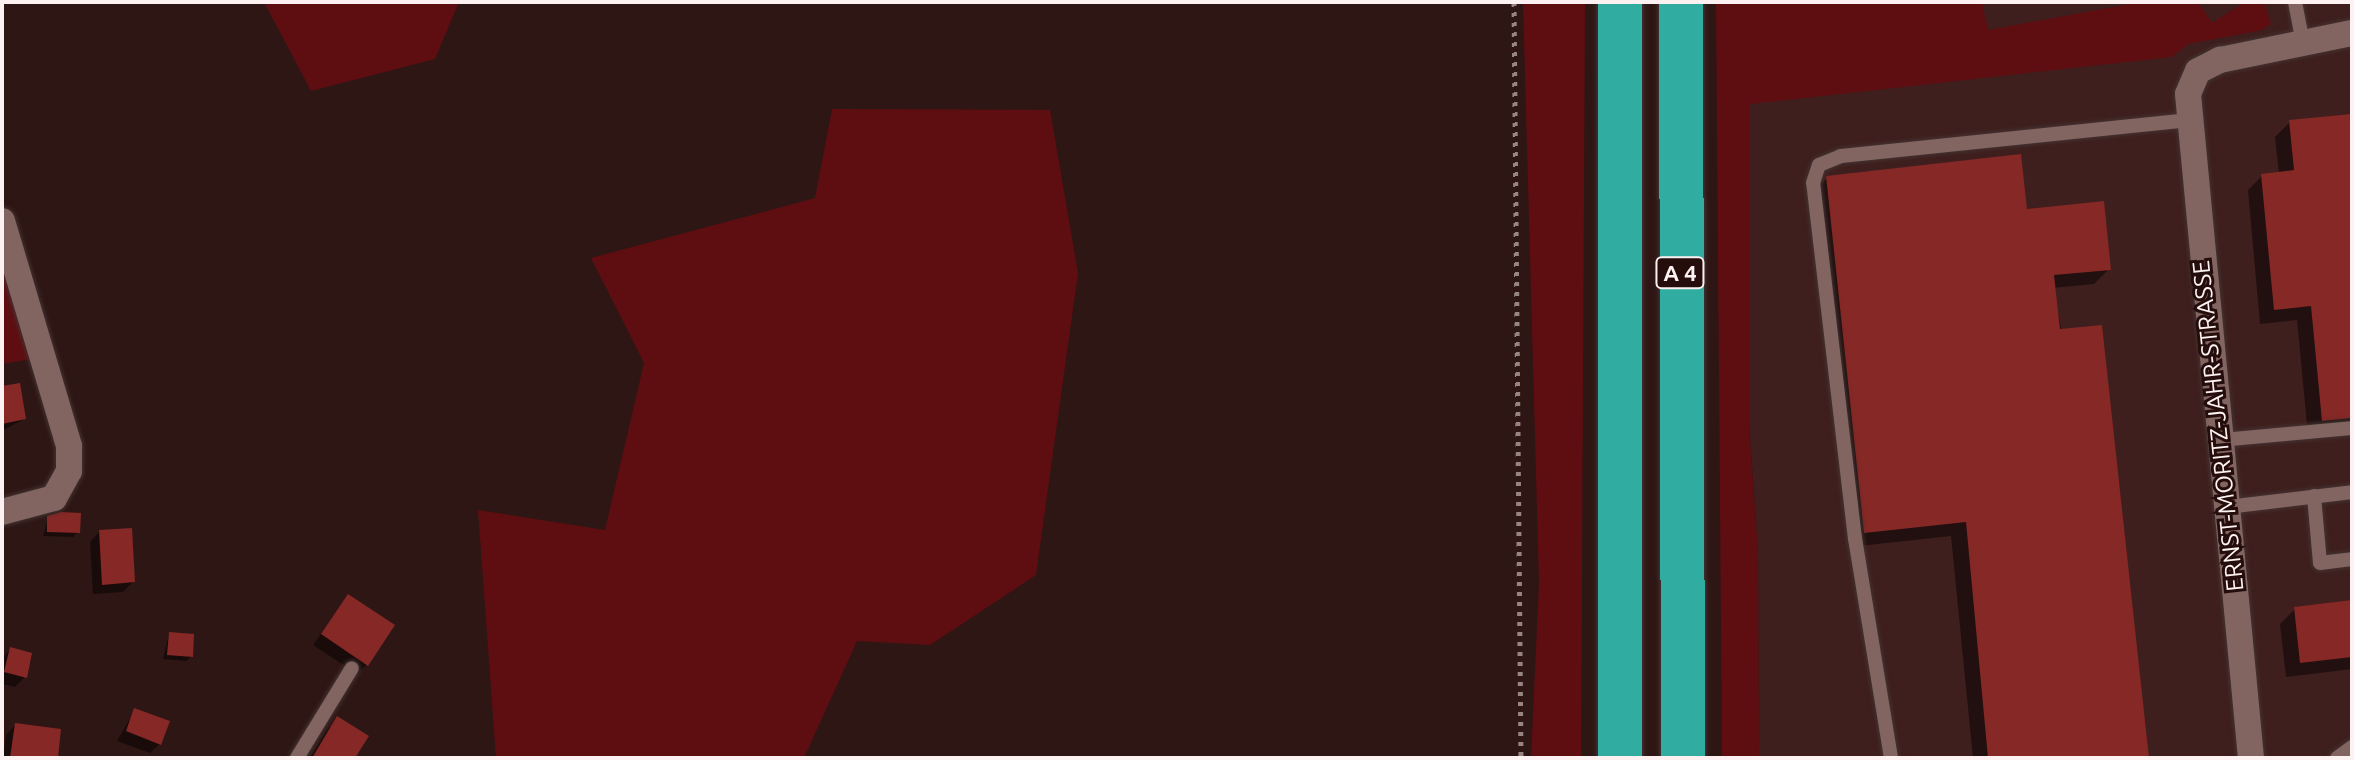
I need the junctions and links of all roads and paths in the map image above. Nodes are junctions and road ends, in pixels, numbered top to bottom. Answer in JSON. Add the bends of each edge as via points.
{"nodes":[{"id":1,"x":1514,"y":2,"type":"edge"},
{"id":2,"x":1620,"y":2,"type":"edge"},
{"id":3,"x":1681,"y":2,"type":"edge"},
{"id":4,"x":2295,"y":2,"type":"edge"},
{"id":5,"x":2352,"y":33,"type":"edge"},
{"id":6,"x":2303,"y":43,"type":"junction"},
{"id":7,"x":2188,"y":107,"type":"junction"},
{"id":8,"x":2,"y":221,"type":"edge"},
{"id":9,"x":2352,"y":428,"type":"edge"},
{"id":10,"x":2221,"y":440,"type":"junction"},
{"id":11,"x":2352,"y":492,"type":"edge"},
{"id":12,"x":2314,"y":496,"type":"junction"},
{"id":13,"x":2227,"y":507,"type":"junction"},
{"id":14,"x":2,"y":512,"type":"edge"},
{"id":15,"x":2352,"y":559,"type":"edge"},
{"id":16,"x":352,"y":668,"type":"dead end"},
{"id":17,"x":2352,"y":747,"type":"edge"},
{"id":18,"x":297,"y":758,"type":"edge"},
{"id":19,"x":1521,"y":758,"type":"edge"},
{"id":20,"x":1620,"y":758,"type":"edge"},
{"id":21,"x":1683,"y":758,"type":"edge"},
{"id":22,"x":1891,"y":758,"type":"edge"},
{"id":23,"x":2251,"y":758,"type":"edge"},
{"id":24,"x":2337,"y":758,"type":"edge"}],
"edges":[{"from":1,"to":19,"type":"path"},
{"from":2,"to":20,"type":"highway","number":"A 4"},
{"from":3,"to":21,"type":"highway","number":"A 4"},
{"from":4,"to":6,"type":"lane"},
{"from":5,"to":6,"type":"street"},
{"from":6,"to":7,"type":"street","via":[[2220,60],[2198,71]]},
{"from":7,"to":10,"type":"street","name":"ERNST-MORITZ-JAHR-STRASSE"},
{"from":7,"to":22,"type":"lane","via":[[1841,156],[1819,165],[1813,183],[1855,539]]},
{"from":8,"to":14,"type":"street","via":[[69,446],[63,488],[40,504]]},
{"from":9,"to":10,"type":"lane"},
{"from":10,"to":13,"type":"street","name":"ERNST-MORITZ-JAHR-STRASSE"},
{"from":11,"to":12,"type":"lane"},
{"from":12,"to":13,"type":"lane"},
{"from":12,"to":15,"type":"lane","via":[[2320,563]]},
{"from":13,"to":23,"type":"street","name":"ERNST-MORITZ-JAHR-STRASSE"},
{"from":16,"to":18,"type":"lane"},
{"from":17,"to":24,"type":"lane"}]}
